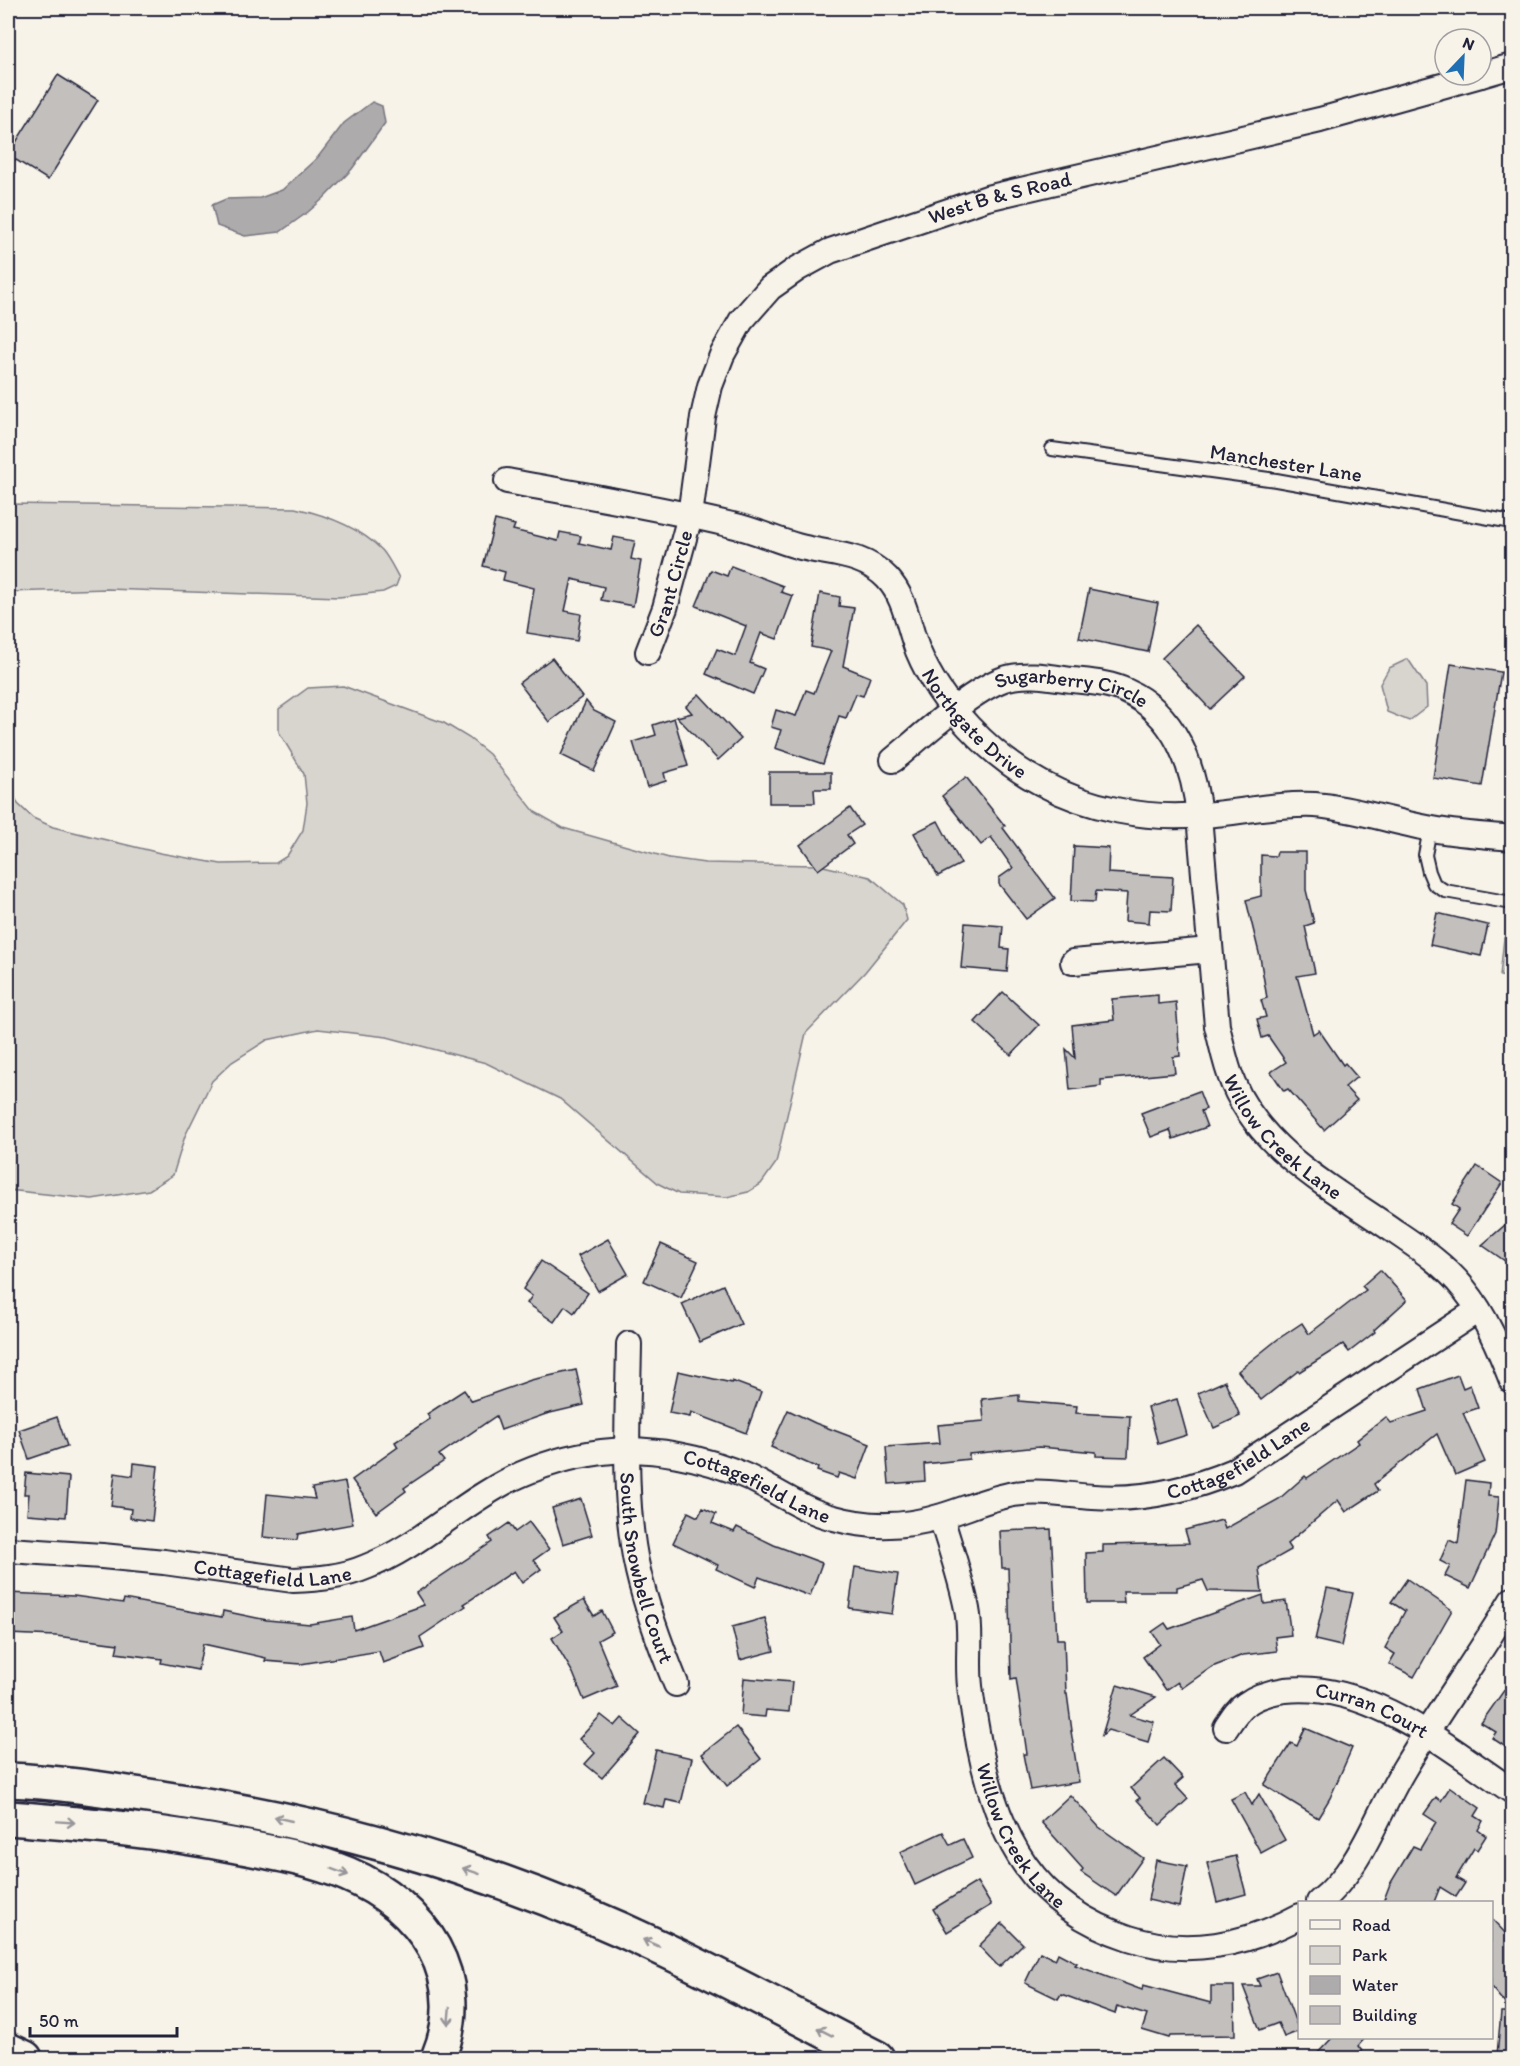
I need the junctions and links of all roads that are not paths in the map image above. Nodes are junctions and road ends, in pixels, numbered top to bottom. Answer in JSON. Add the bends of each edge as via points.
{"nodes":[{"id":1,"x":1512,"y":66,"type":"edge"},
{"id":2,"x":1493,"y":72,"type":"edge"},
{"id":3,"x":1438,"y":87,"type":"edge"},
{"id":4,"x":1052,"y":449,"type":"dead end"},
{"id":5,"x":507,"y":481,"type":"dead end"},
{"id":6,"x":690,"y":516,"type":"junction"},
{"id":7,"x":1512,"y":522,"type":"edge"},
{"id":8,"x":648,"y":652,"type":"dead end"},
{"id":9,"x":955,"y":710,"type":"junction"},
{"id":10,"x":893,"y":760,"type":"dead end"},
{"id":11,"x":1199,"y":816,"type":"junction"},
{"id":12,"x":1430,"y":829,"type":"junction"},
{"id":13,"x":1512,"y":838,"type":"edge"},
{"id":14,"x":1512,"y":903,"type":"edge"},
{"id":15,"x":1210,"y":950,"type":"junction"},
{"id":16,"x":1073,"y":962,"type":"dead end"},
{"id":17,"x":1478,"y":1310,"type":"junction"},
{"id":18,"x":629,"y":1344,"type":"dead end"},
{"id":19,"x":1512,"y":1381,"type":"edge"},
{"id":20,"x":628,"y":1450,"type":"junction"},
{"id":21,"x":941,"y":1517,"type":"junction"},
{"id":22,"x":8,"y":1550,"type":"edge"},
{"id":23,"x":1512,"y":1600,"type":"edge"},
{"id":24,"x":676,"y":1684,"type":"dead end"},
{"id":25,"x":1226,"y":1728,"type":"dead end"},
{"id":26,"x":1426,"y":1734,"type":"junction"},
{"id":27,"x":8,"y":1780,"type":"edge"},
{"id":28,"x":1512,"y":1791,"type":"edge"},
{"id":29,"x":8,"y":1818,"type":"edge"},
{"id":30,"x":1323,"y":1901,"type":"edge"},
{"id":31,"x":1298,"y":1916,"type":"edge"},
{"id":32,"x":8,"y":2050,"type":"edge"},
{"id":33,"x":25,"y":2058,"type":"edge"},
{"id":34,"x":438,"y":2058,"type":"edge"},
{"id":35,"x":877,"y":2058,"type":"edge"}],
"edges":[{"from":1,"to":2,"type":"street","name":"West B & S Road"},
{"from":3,"to":6,"type":"street","name":"West B & S Road","via":[[1320,120],[987,198],[830,251],[797,269],[770,288],[741,321],[722,355],[703,417]]},
{"from":4,"to":7,"type":"lane","name":"Manchester Lane","via":[[1276,480]]},
{"from":5,"to":6,"type":"street","name":"Northgate Drive"},
{"from":6,"to":8,"type":"street","name":"Grant Circle","via":[[665,608]]},
{"from":6,"to":9,"type":"street","name":"Northgate Drive","via":[[734,525],[813,551],[859,558],[874,566],[899,595],[920,655]]},
{"from":9,"to":10,"type":"street","name":"Sugarberry Circle"},
{"from":9,"to":11,"type":"street","name":"Northgate Drive","via":[[992,750],[1040,782],[1068,795],[1131,812]]},
{"from":9,"to":11,"type":"street","name":"Sugarberry Circle","via":[[1004,679],[1026,675],[1125,690],[1158,714],[1180,744],[1194,782]]},
{"from":11,"to":12,"type":"street","name":"Northgate Drive","via":[[1314,805]]},
{"from":11,"to":15,"type":"street","name":"Willow Creek Lane"},
{"from":12,"to":13,"type":"street","name":"Northgate Drive"},
{"from":12,"to":14,"type":"lane","via":[[1425,855],[1434,884],[1445,891]]},
{"from":15,"to":16,"type":"street"},
{"from":15,"to":17,"type":"street","name":"Willow Creek Lane","via":[[1223,1053],[1233,1083],[1261,1129],[1303,1168],[1426,1253],[1464,1289]]},
{"from":17,"to":19,"type":"street","name":"Willow Creek Lane"},
{"from":17,"to":21,"type":"street","name":"Cottagefield Lane","via":[[1257,1458],[1205,1484],[1149,1497],[1036,1492],[1012,1495]]},
{"from":18,"to":20,"type":"street","name":"South Snowbell Court"},
{"from":20,"to":21,"type":"street","name":"Cottagefield Lane","via":[[719,1466],[805,1509],[858,1524],[912,1523]]},
{"from":20,"to":22,"type":"street","name":"Cottagefield Lane","via":[[586,1454],[537,1468],[486,1493],[390,1556],[351,1572],[316,1579],[293,1580],[102,1556]]},
{"from":20,"to":24,"type":"street","name":"South Snowbell Court","via":[[638,1570]]},
{"from":21,"to":31,"type":"street","name":"Willow Creek Lane","via":[[967,1609],[972,1704],[986,1780],[1006,1834],[1018,1857],[1038,1881],[1060,1903],[1086,1920],[1142,1942],[1170,1947],[1228,1944]]},
{"from":23,"to":26,"type":"street"},
{"from":25,"to":26,"type":"street","name":"Curran Court","via":[[1235,1714],[1257,1697],[1299,1689],[1366,1703]]},
{"from":26,"to":28,"type":"street","name":"Curran Court"},
{"from":26,"to":30,"type":"street","via":[[1356,1862]]},
{"from":35,"to":27,"type":"highway","one_way":true,"via":[[663,1948],[532,1893],[416,1852],[248,1812],[106,1789]]},
{"from":29,"to":34,"type":"highway","one_way":true,"via":[[164,1833],[263,1850],[317,1863],[371,1886],[417,1925],[444,1967],[450,2016]]},
{"from":32,"to":33,"type":"highway"}]}
